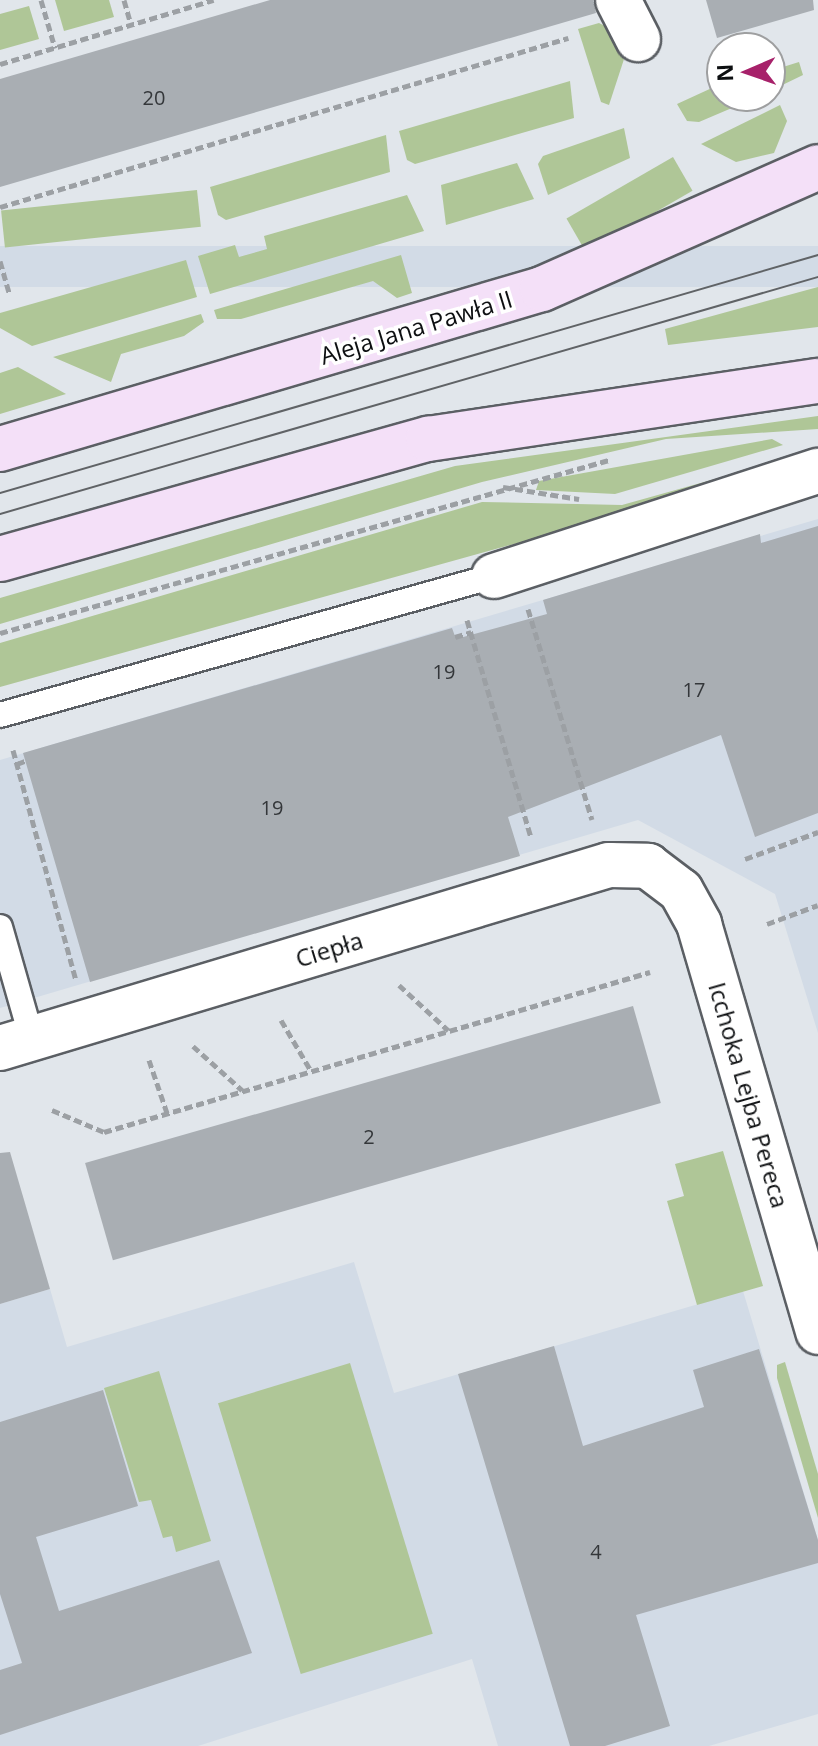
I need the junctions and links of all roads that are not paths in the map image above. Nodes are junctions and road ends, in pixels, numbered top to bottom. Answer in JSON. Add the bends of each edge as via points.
{"nodes":[{"id":1,"x":618,"y":0,"type":"edge"},
{"id":2,"x":638,"y":39,"type":"dead end"},
{"id":3,"x":818,"y":167,"type":"edge"},
{"id":4,"x":818,"y":381,"type":"edge"},
{"id":5,"x":0,"y":449,"type":"edge"},
{"id":6,"x":818,"y":471,"type":"edge"},
{"id":7,"x":0,"y":559,"type":"edge"},
{"id":8,"x":510,"y":588,"type":"joint"},
{"id":9,"x":0,"y":715,"type":"edge"},
{"id":10,"x":658,"y":871,"type":"joint"},
{"id":11,"x":0,"y":927,"type":"edge"},
{"id":12,"x":16,"y":1044,"type":"edge"},
{"id":13,"x":807,"y":1258,"type":"edge"},
{"id":14,"x":818,"y":1332,"type":"edge"}],
"edges":[{"from":1,"to":2,"type":"street"},
{"from":3,"to":5,"type":"main road","name":"Aleja Jana Pawła II","via":[[542,289]]},
{"from":4,"to":7,"type":"main road","via":[[428,439]]},
{"from":6,"to":8,"type":"street"},
{"from":8,"to":9,"type":"lane"},
{"from":10,"to":12,"type":"street","name":"Ciepła","via":[[609,865]]},
{"from":10,"to":13,"type":"street","name":"Icchoka Lejba Pereca","via":[[681,891],[699,924]]},
{"from":11,"to":12,"type":"lane"},
{"from":13,"to":14,"type":"street","name":"Icchoka Lejba Pereca"}]}
